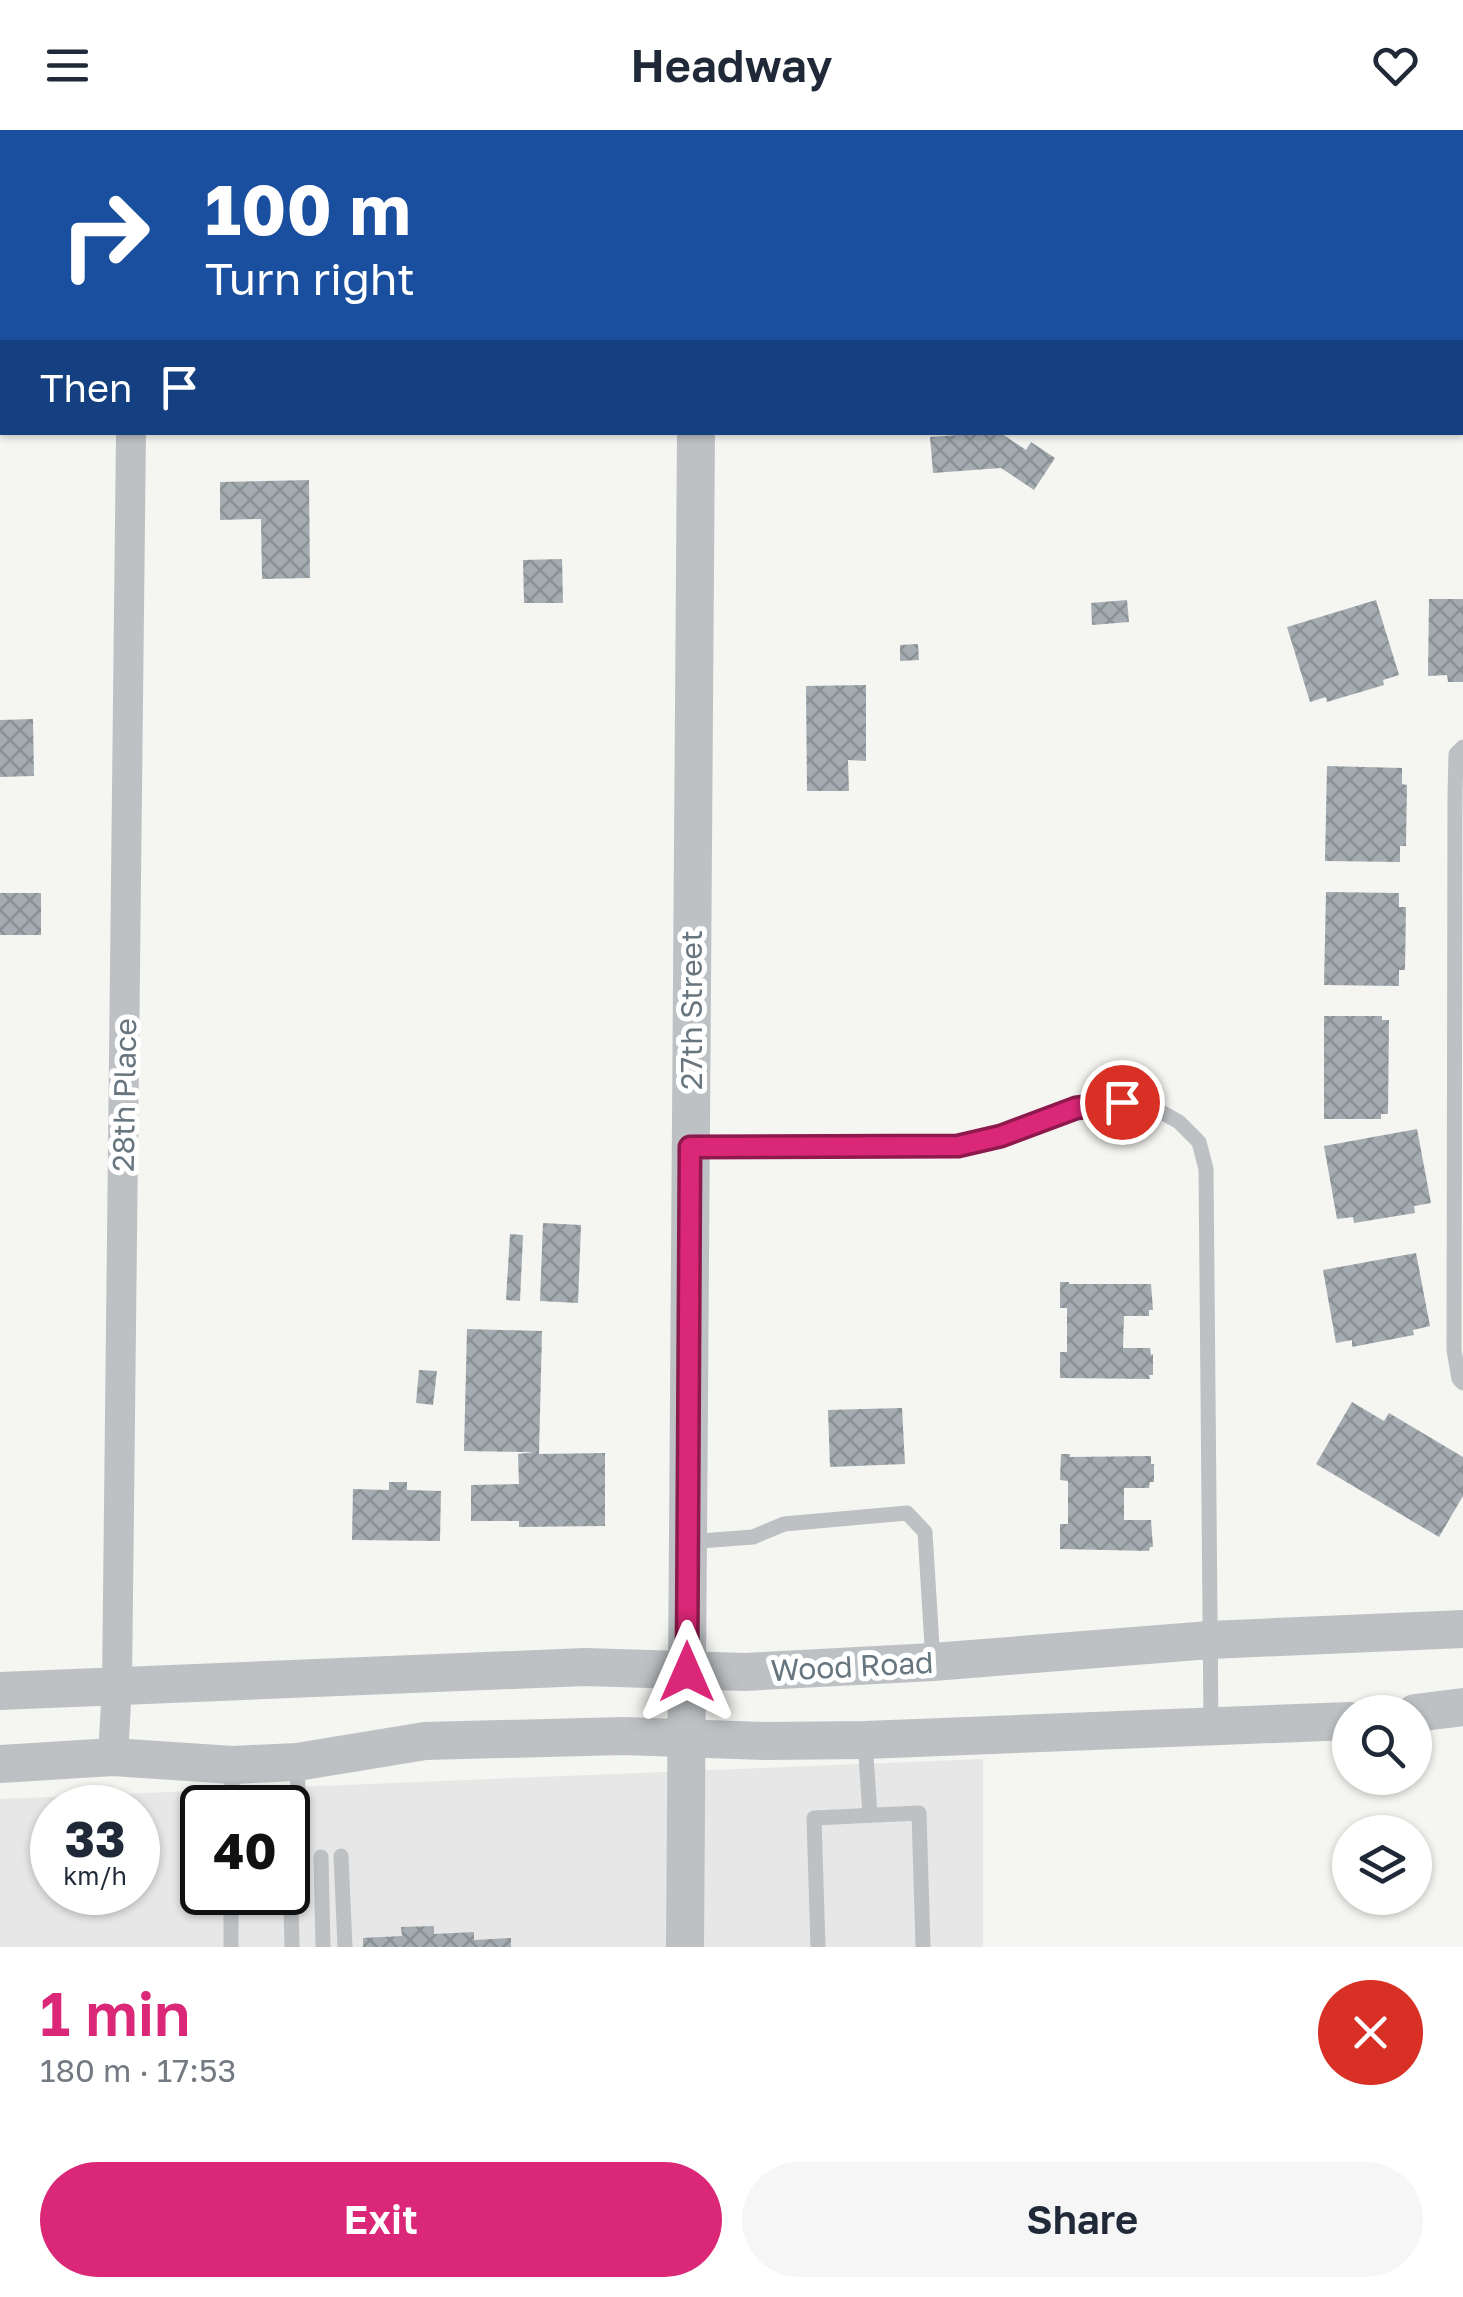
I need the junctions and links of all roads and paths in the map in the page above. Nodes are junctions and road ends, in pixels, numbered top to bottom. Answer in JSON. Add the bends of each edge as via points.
{"nodes":[{"id":1,"x":131,"y":435,"type":"edge"},
{"id":2,"x":696,"y":435,"type":"edge"},
{"id":3,"x":1463,"y":747,"type":"edge"},
{"id":4,"x":690,"y":1147,"type":"junction"},
{"id":5,"x":1463,"y":1383,"type":"edge"},
{"id":6,"x":687,"y":1542,"type":"junction"},
{"id":7,"x":1463,"y":1630,"type":"edge"},
{"id":8,"x":1210,"y":1640,"type":"junction"},
{"id":9,"x":933,"y":1662,"type":"junction"},
{"id":10,"x":687,"y":1672,"type":"junction"},
{"id":11,"x":118,"y":1684,"type":"junction"},
{"id":12,"x":0,"y":1691,"type":"edge"},
{"id":13,"x":1463,"y":1707,"type":"edge"},
{"id":14,"x":1432,"y":1711,"type":"edge"},
{"id":15,"x":1332,"y":1722,"type":"edge"},
{"id":16,"x":1210,"y":1726,"type":"junction"},
{"id":17,"x":687,"y":1739,"type":"junction"},
{"id":18,"x":865,"y":1740,"type":"junction"},
{"id":19,"x":113,"y":1757,"type":"junction"},
{"id":20,"x":297,"y":1762,"type":"junction"},
{"id":21,"x":0,"y":1764,"type":"edge"},
{"id":22,"x":232,"y":1765,"type":"junction"},
{"id":23,"x":232,"y":1785,"type":"edge"},
{"id":24,"x":870,"y":1815,"type":"junction"},
{"id":25,"x":321,"y":1856,"type":"dead end"},
{"id":26,"x":342,"y":1856,"type":"dead end"},
{"id":27,"x":232,"y":1915,"type":"edge"},
{"id":28,"x":231,"y":1947,"type":"edge"},
{"id":29,"x":292,"y":1947,"type":"edge"},
{"id":30,"x":323,"y":1947,"type":"edge"},
{"id":31,"x":346,"y":1947,"type":"edge"},
{"id":32,"x":685,"y":1947,"type":"edge"},
{"id":33,"x":818,"y":1947,"type":"edge"},
{"id":34,"x":924,"y":1947,"type":"edge"}],
"edges":[{"from":1,"to":11,"type":"street","name":"28th Place"},
{"from":2,"to":4,"type":"street","name":"27th Street"},
{"from":3,"to":5,"type":"lane","via":[[1456,754],[1455,794],[1454,1350]]},
{"from":4,"to":6,"type":"street","name":"27th Street"},
{"from":4,"to":8,"type":"lane","via":[[958,1146],[1076,1108],[1122,1102],[1179,1122],[1199,1142],[1206,1169]]},
{"from":6,"to":9,"type":"lane","via":[[754,1538],[784,1524],[907,1513],[925,1532]]},
{"from":6,"to":10,"type":"street","name":"27th Street"},
{"from":7,"to":8,"type":"street","name":"Wood Road"},
{"from":8,"to":9,"type":"street","name":"Wood Road"},
{"from":8,"to":16,"type":"lane"},
{"from":9,"to":10,"type":"street","name":"Wood Road"},
{"from":10,"to":11,"type":"street","name":"Wood Road","via":[[585,1667]]},
{"from":10,"to":17,"type":"street","name":"27th Street"},
{"from":11,"to":12,"type":"street","name":"Wood Road"},
{"from":11,"to":19,"type":"street","name":"28th Place"},
{"from":13,"to":14,"type":"street"},
{"from":15,"to":16,"type":"street"},
{"from":16,"to":18,"type":"street"},
{"from":17,"to":18,"type":"street"},
{"from":17,"to":20,"type":"street","via":[[425,1741]]},
{"from":17,"to":32,"type":"street","name":"27th Street"},
{"from":18,"to":24,"type":"lane"},
{"from":19,"to":21,"type":"street"},
{"from":19,"to":22,"type":"street"},
{"from":20,"to":22,"type":"street"},
{"from":20,"to":29,"type":"lane","via":[[300,1856]]},
{"from":22,"to":23,"type":"lane"},
{"from":24,"to":33,"type":"lane","via":[[814,1818]]},
{"from":24,"to":34,"type":"lane","via":[[919,1813]]},
{"from":25,"to":30,"type":"lane"},
{"from":26,"to":31,"type":"lane"},
{"from":27,"to":28,"type":"lane"}]}
